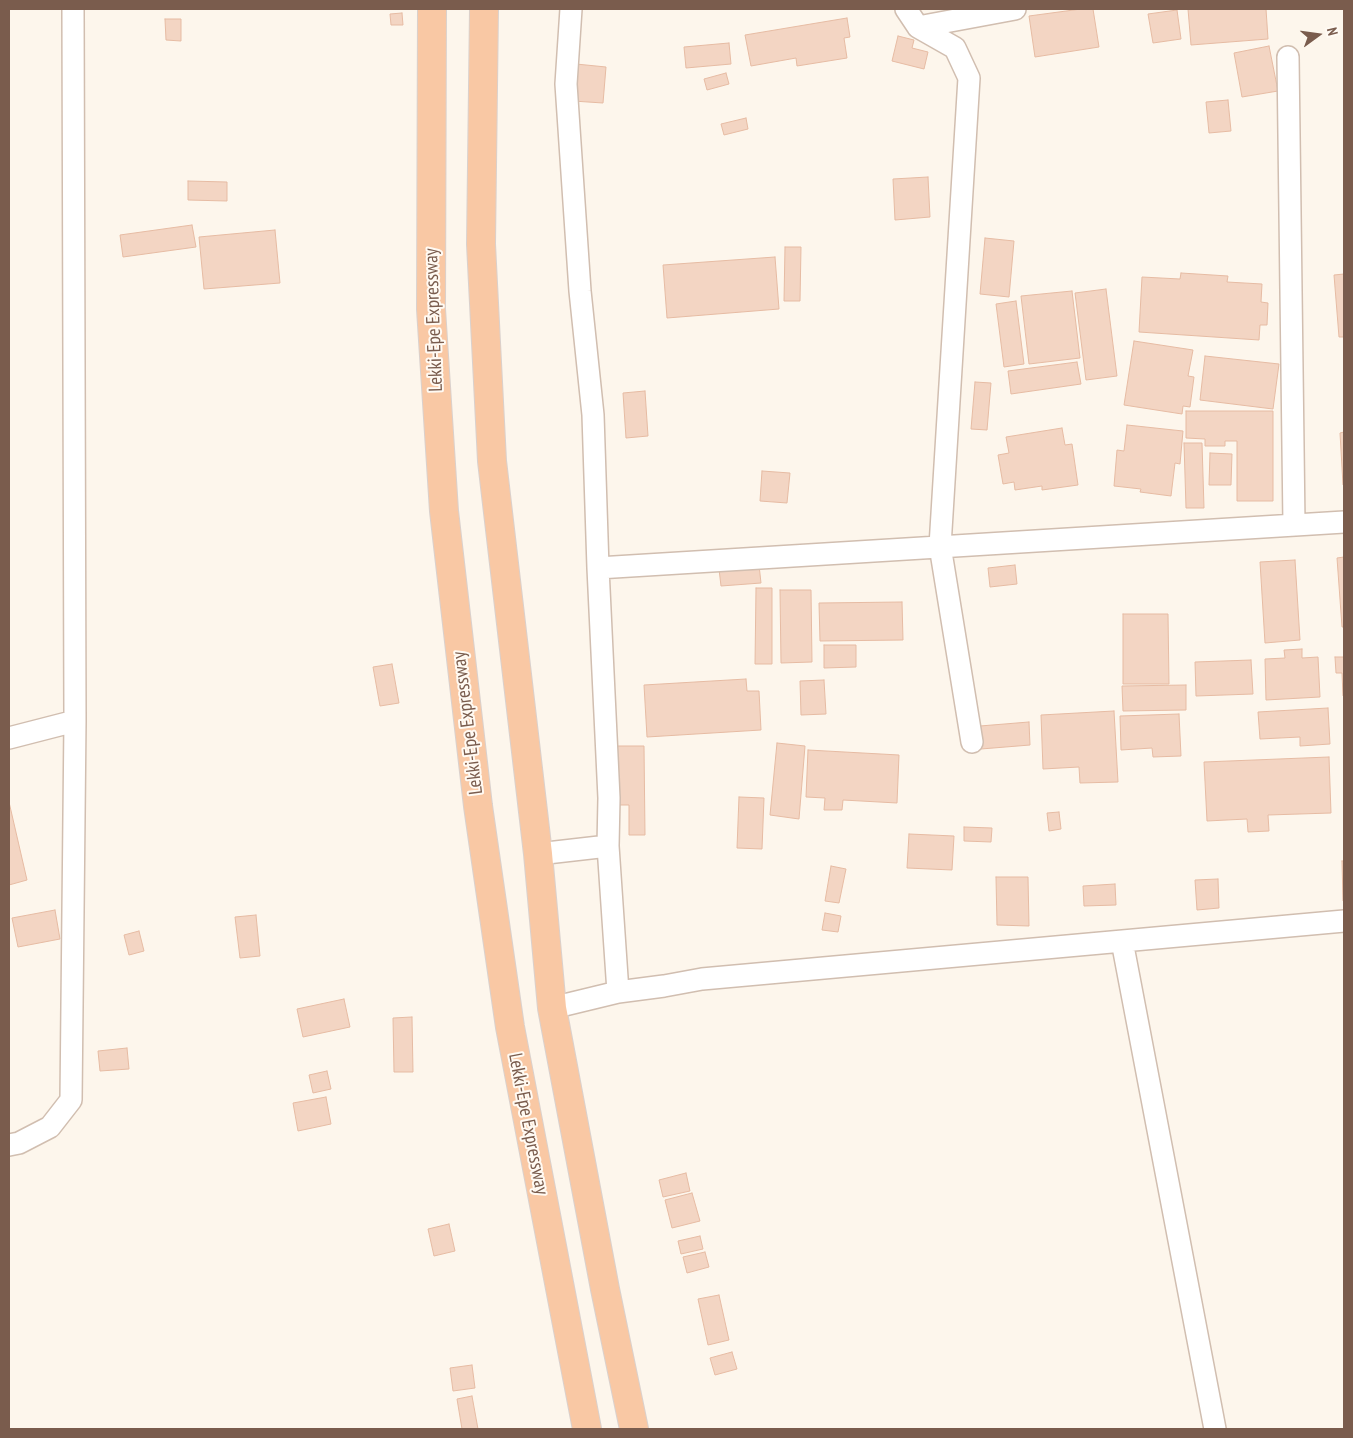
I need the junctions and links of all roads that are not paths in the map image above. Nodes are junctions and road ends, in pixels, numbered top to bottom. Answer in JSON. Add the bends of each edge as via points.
{"nodes":[{"id":1,"x":73,"y":9,"type":"edge"},
{"id":2,"x":432,"y":9,"type":"edge"},
{"id":3,"x":484,"y":9,"type":"edge"},
{"id":4,"x":571,"y":9,"type":"edge"},
{"id":5,"x":906,"y":9,"type":"edge"},
{"id":6,"x":1015,"y":9,"type":"edge"},
{"id":7,"x":918,"y":27,"type":"junction"},
{"id":8,"x":1288,"y":57,"type":"dead end"},
{"id":9,"x":1344,"y":522,"type":"edge"},
{"id":10,"x":1294,"y":524,"type":"junction"},
{"id":11,"x":940,"y":546,"type":"junction"},
{"id":12,"x":598,"y":568,"type":"junction"},
{"id":13,"x":75,"y":721,"type":"junction"},
{"id":14,"x":9,"y":738,"type":"edge"},
{"id":15,"x":972,"y":742,"type":"dead end"},
{"id":16,"x":608,"y":846,"type":"junction"},
{"id":17,"x":538,"y":854,"type":"junction"},
{"id":18,"x":1344,"y":921,"type":"edge"},
{"id":19,"x":1122,"y":941,"type":"junction"},
{"id":20,"x":618,"y":992,"type":"junction"},
{"id":21,"x":552,"y":1008,"type":"junction"},
{"id":22,"x":9,"y":1145,"type":"edge"},
{"id":23,"x":587,"y":1429,"type":"edge"},
{"id":24,"x":634,"y":1429,"type":"edge"},
{"id":25,"x":1215,"y":1429,"type":"edge"}],
"edges":[{"from":1,"to":13,"type":"street"},
{"from":2,"to":23,"type":"highway","name":"Lekki-Epe Expressway","via":[[431,309],[444,511],[478,806],[508,1017]]},
{"from":3,"to":17,"type":"highway","via":[[481,244],[492,461]]},
{"from":4,"to":12,"type":"street","via":[[566,84],[580,291],[593,415]]},
{"from":5,"to":7,"type":"street"},
{"from":6,"to":7,"type":"street"},
{"from":7,"to":11,"type":"street","via":[[955,48],[969,78]]},
{"from":8,"to":10,"type":"street"},
{"from":9,"to":10,"type":"street"},
{"from":10,"to":11,"type":"street"},
{"from":11,"to":12,"type":"street"},
{"from":11,"to":15,"type":"street"},
{"from":12,"to":16,"type":"street"},
{"from":13,"to":14,"type":"street"},
{"from":13,"to":22,"type":"street","via":[[71,1100],[50,1127]]},
{"from":16,"to":17,"type":"street"},
{"from":16,"to":20,"type":"street"},
{"from":17,"to":21,"type":"highway"},
{"from":18,"to":19,"type":"street"},
{"from":19,"to":20,"type":"street","via":[[702,979]]},
{"from":19,"to":25,"type":"street"},
{"from":20,"to":21,"type":"street"},
{"from":21,"to":24,"type":"highway"}]}
